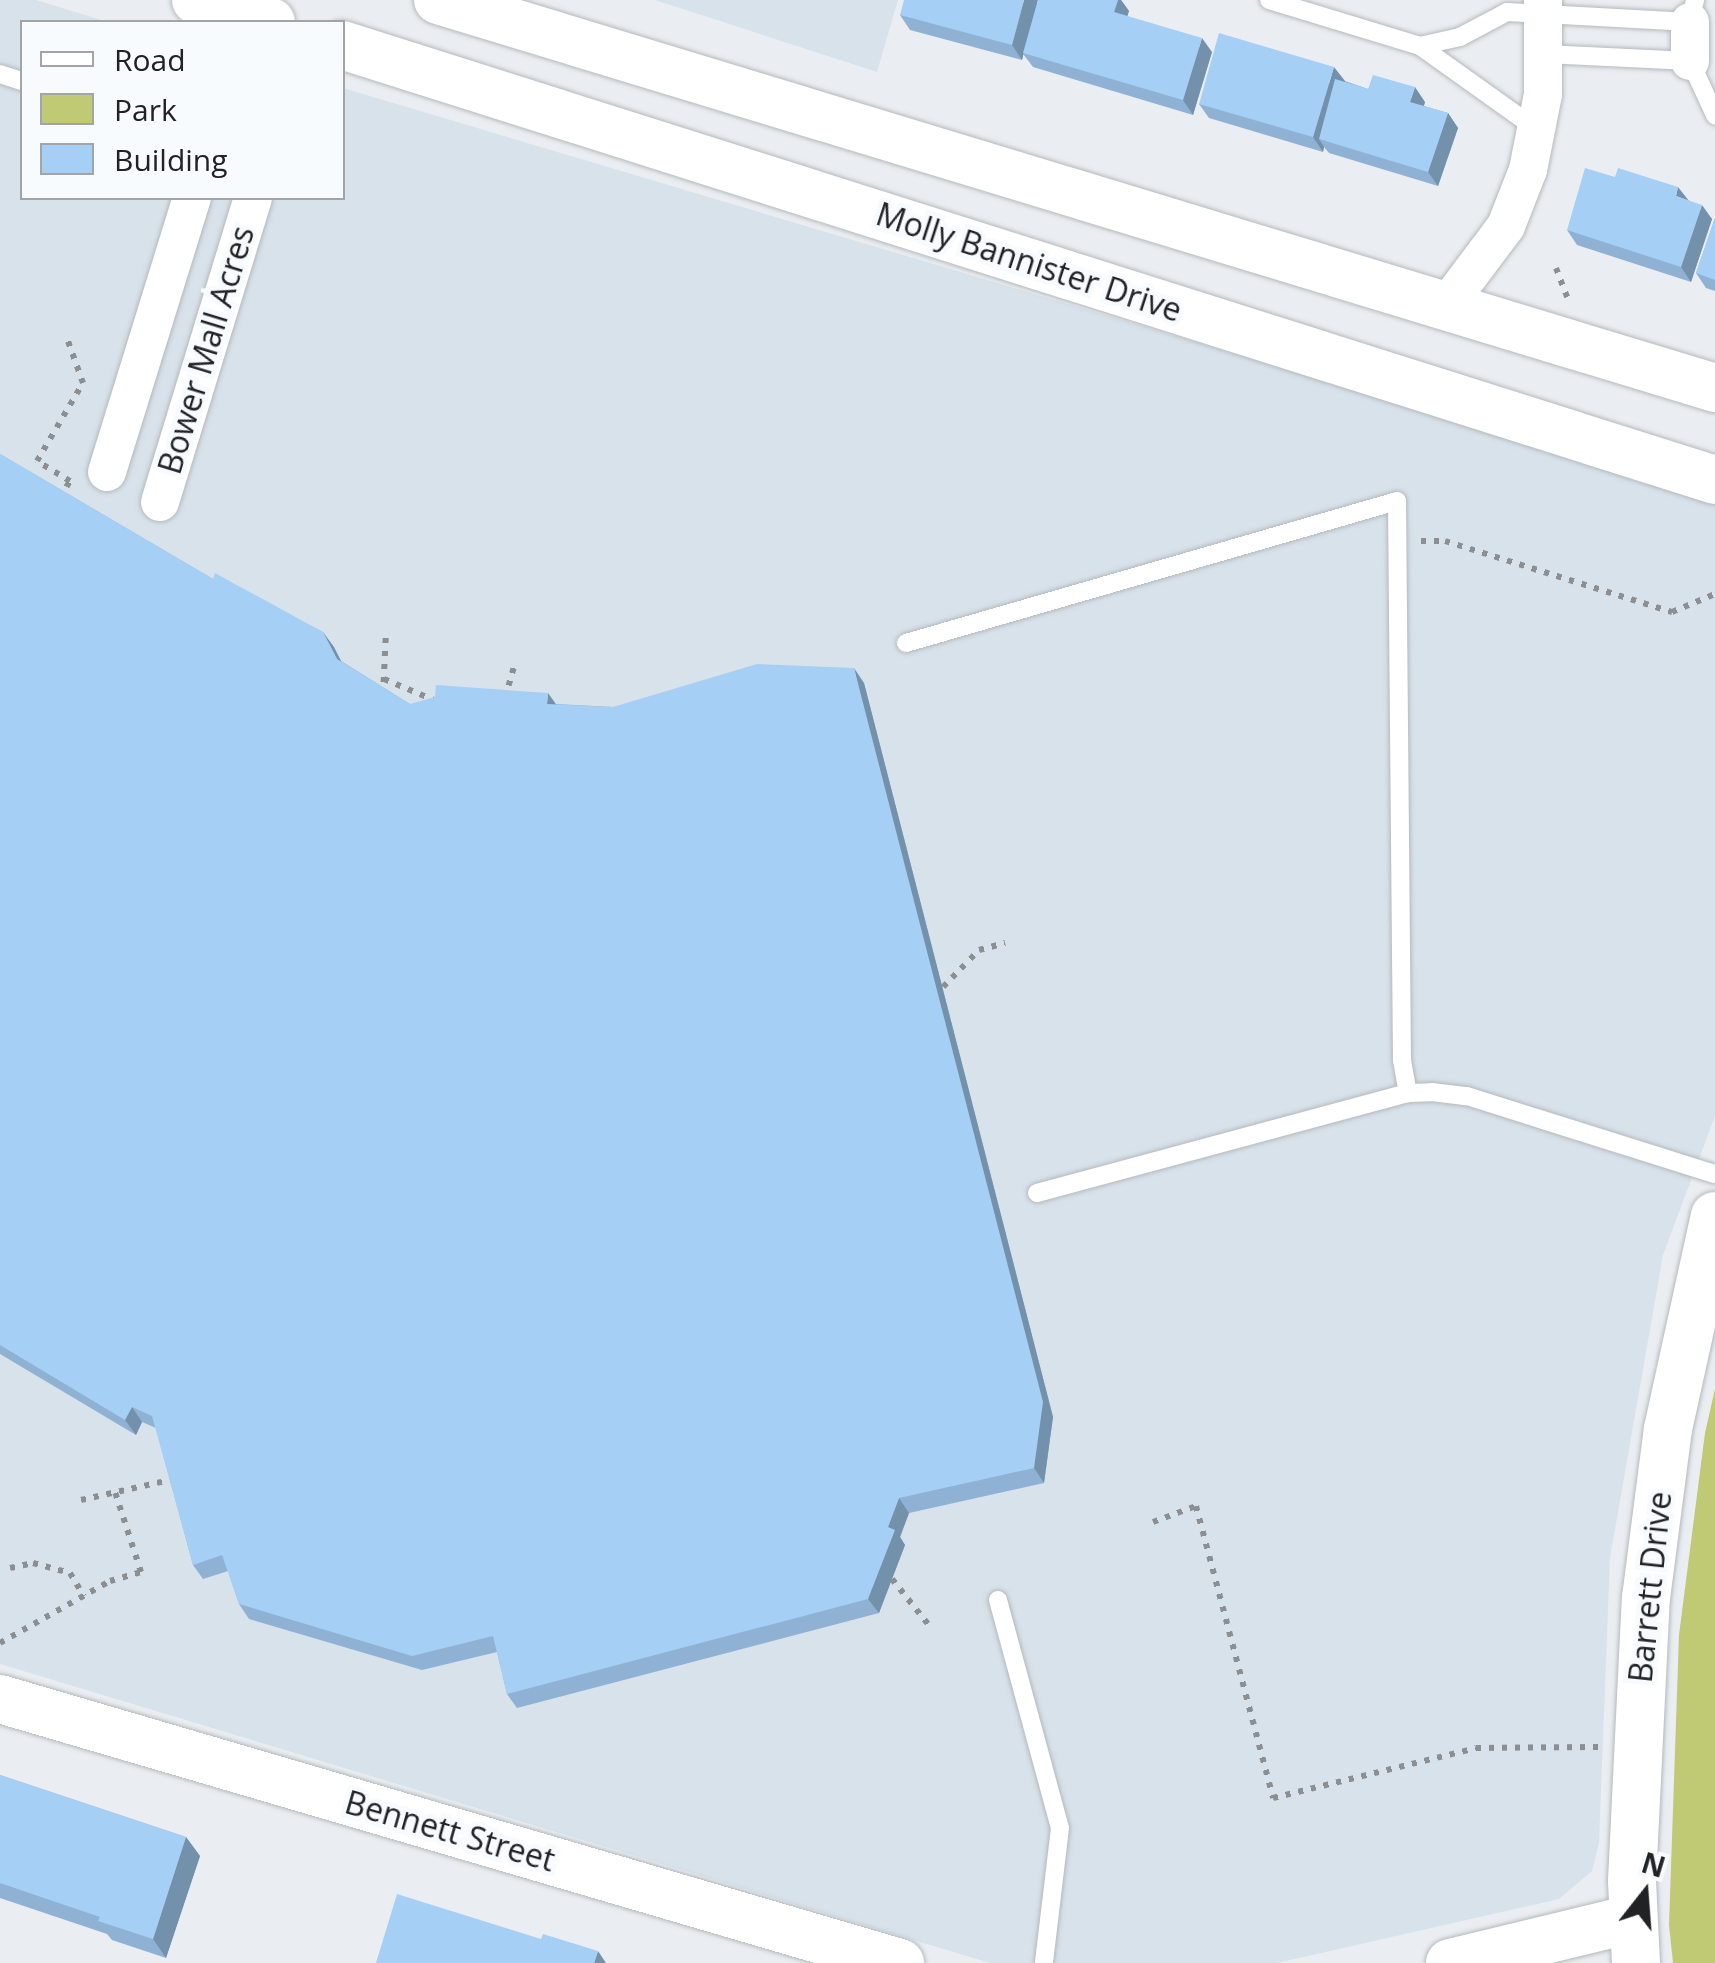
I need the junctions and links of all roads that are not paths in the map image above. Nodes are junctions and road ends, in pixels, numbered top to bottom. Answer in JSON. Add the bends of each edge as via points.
{"nodes":[{"id":1,"x":196,"y":0,"type":"edge"},
{"id":2,"x":438,"y":0,"type":"edge"},
{"id":3,"x":1269,"y":0,"type":"edge"},
{"id":4,"x":1544,"y":6,"type":"edge"},
{"id":5,"x":1693,"y":11,"type":"edge"},
{"id":6,"x":266,"y":20,"type":"edge"},
{"id":7,"x":345,"y":46,"type":"edge"},
{"id":8,"x":1420,"y":46,"type":"junction"},
{"id":9,"x":1545,"y":54,"type":"junction"},
{"id":10,"x":1690,"y":62,"type":"junction"},
{"id":11,"x":1715,"y":115,"type":"edge"},
{"id":12,"x":1539,"y":131,"type":"junction"},
{"id":13,"x":191,"y":200,"type":"edge"},
{"id":14,"x":252,"y":200,"type":"edge"},
{"id":15,"x":1446,"y":306,"type":"junction"},
{"id":16,"x":1715,"y":388,"type":"edge"},
{"id":17,"x":107,"y":472,"type":"dead end"},
{"id":18,"x":1715,"y":480,"type":"edge"},
{"id":19,"x":160,"y":502,"type":"dead end"},
{"id":20,"x":906,"y":643,"type":"dead end"},
{"id":21,"x":1408,"y":1093,"type":"junction"},
{"id":22,"x":1715,"y":1174,"type":"edge"},
{"id":23,"x":1037,"y":1193,"type":"dead end"},
{"id":24,"x":1715,"y":1216,"type":"edge"},
{"id":25,"x":998,"y":1600,"type":"dead end"},
{"id":26,"x":0,"y":1699,"type":"edge"},
{"id":27,"x":1634,"y":1941,"type":"edge"},
{"id":28,"x":900,"y":1963,"type":"edge"},
{"id":29,"x":1044,"y":1963,"type":"edge"},
{"id":30,"x":1450,"y":1963,"type":"edge"}],
"edges":[{"from":1,"to":6,"type":"street"},
{"from":2,"to":15,"type":"street"},
{"from":3,"to":8,"type":"lane"},
{"from":4,"to":5,"type":"lane"},
{"from":4,"to":8,"type":"lane","via":[[1507,12],[1460,37]]},
{"from":4,"to":9,"type":"street"},
{"from":5,"to":10,"type":"street"},
{"from":7,"to":18,"type":"street","name":"Molly Bannister Drive"},
{"from":8,"to":12,"type":"lane"},
{"from":9,"to":10,"type":"lane"},
{"from":9,"to":12,"type":"street"},
{"from":10,"to":11,"type":"lane"},
{"from":12,"to":15,"type":"street","via":[[1506,226]]},
{"from":13,"to":17,"type":"street","name":"Bower Mall Acres"},
{"from":14,"to":19,"type":"street","name":"Bower Mall Acres"},
{"from":15,"to":16,"type":"street"},
{"from":20,"to":21,"type":"lane","via":[[1397,501],[1402,1060]]},
{"from":21,"to":22,"type":"lane","via":[[1467,1096]]},
{"from":21,"to":23,"type":"lane"},
{"from":24,"to":27,"type":"street","name":"Barrett Drive","via":[[1668,1429],[1646,1598]]},
{"from":25,"to":29,"type":"lane","via":[[1060,1828]]},
{"from":26,"to":28,"type":"street","name":"Bennett Street"},
{"from":27,"to":30,"type":"street"}]}
